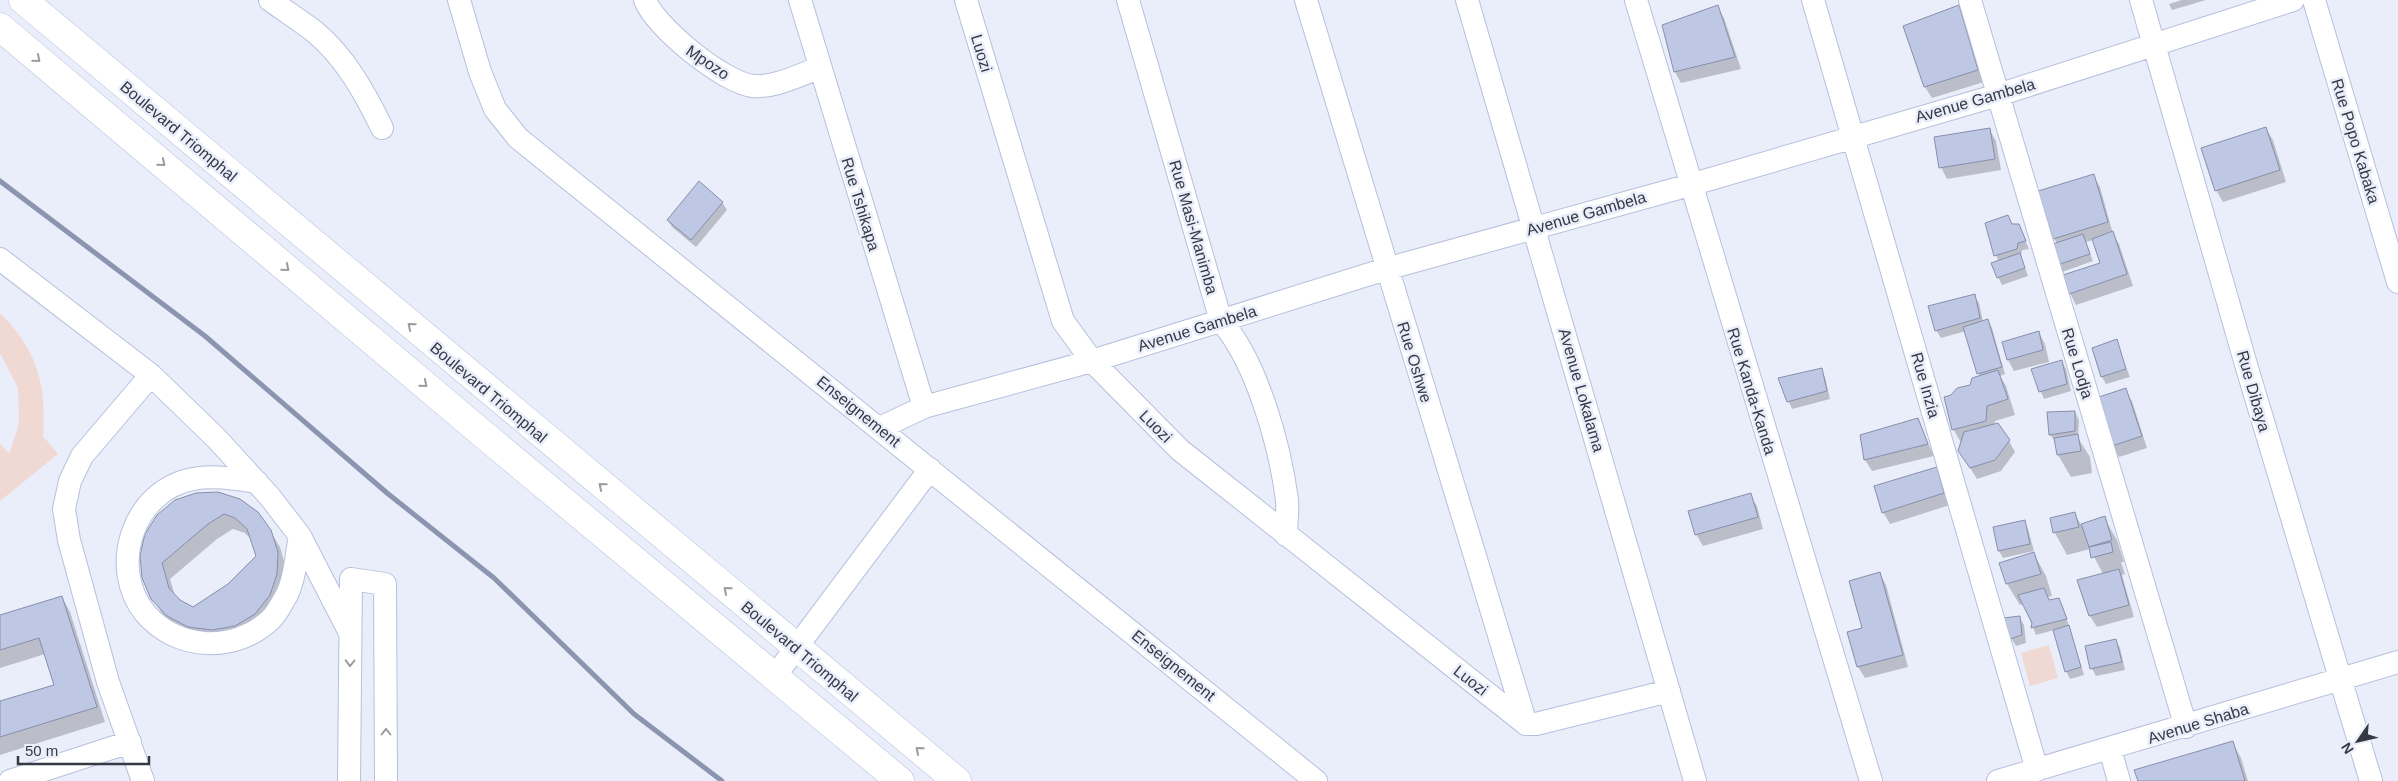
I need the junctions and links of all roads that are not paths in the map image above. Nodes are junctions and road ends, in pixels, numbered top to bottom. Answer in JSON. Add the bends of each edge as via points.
{"nodes":[{"id":1,"x":23,"y":0,"type":"edge"},
{"id":2,"x":270,"y":0,"type":"edge"},
{"id":3,"x":459,"y":0,"type":"edge"},
{"id":4,"x":645,"y":0,"type":"edge"},
{"id":5,"x":800,"y":0,"type":"edge"},
{"id":6,"x":966,"y":0,"type":"edge"},
{"id":7,"x":1128,"y":0,"type":"edge"},
{"id":8,"x":1306,"y":0,"type":"edge"},
{"id":9,"x":1467,"y":0,"type":"edge"},
{"id":10,"x":1636,"y":0,"type":"edge"},
{"id":11,"x":1813,"y":0,"type":"edge"},
{"id":12,"x":1970,"y":0,"type":"edge"},
{"id":13,"x":2142,"y":0,"type":"edge"},
{"id":14,"x":2293,"y":0,"type":"edge"},
{"id":15,"x":2314,"y":0,"type":"edge"},
{"id":16,"x":0,"y":28,"type":"edge"},
{"id":17,"x":2154,"y":44,"type":"junction"},
{"id":18,"x":819,"y":68,"type":"junction"},
{"id":19,"x":1998,"y":95,"type":"junction"},
{"id":20,"x":382,"y":128,"type":"dead end"},
{"id":21,"x":1854,"y":135,"type":"junction"},
{"id":22,"x":1690,"y":185,"type":"junction"},
{"id":23,"x":1535,"y":228,"type":"junction"},
{"id":24,"x":0,"y":259,"type":"edge"},
{"id":25,"x":1386,"y":269,"type":"junction"},
{"id":26,"x":2398,"y":282,"type":"edge"},
{"id":27,"x":1221,"y":321,"type":"junction"},
{"id":28,"x":1092,"y":361,"type":"junction"},
{"id":29,"x":151,"y":375,"type":"junction"},
{"id":30,"x":924,"y":407,"type":"junction"},
{"id":31,"x":880,"y":428,"type":"junction"},
{"id":32,"x":930,"y":468,"type":"junction"},
{"id":33,"x":257,"y":482,"type":"junction"},
{"id":34,"x":1286,"y":535,"type":"junction"},
{"id":35,"x":300,"y":536,"type":"junction"},
{"id":36,"x":350,"y":633,"type":"junction"},
{"id":37,"x":796,"y":647,"type":"junction"},
{"id":38,"x":2398,"y":662,"type":"edge"},
{"id":39,"x":775,"y":676,"type":"junction"},
{"id":40,"x":2340,"y":680,"type":"junction"},
{"id":41,"x":1669,"y":691,"type":"junction"},
{"id":42,"x":1526,"y":724,"type":"junction"},
{"id":43,"x":2186,"y":727,"type":"junction"},
{"id":44,"x":130,"y":742,"type":"junction"},
{"id":45,"x":2110,"y":749,"type":"junction"},
{"id":46,"x":2038,"y":770,"type":"junction"},
{"id":47,"x":10,"y":781,"type":"edge"},
{"id":48,"x":143,"y":781,"type":"edge"},
{"id":49,"x":349,"y":781,"type":"edge"},
{"id":50,"x":386,"y":781,"type":"edge"},
{"id":51,"x":900,"y":781,"type":"edge"},
{"id":52,"x":957,"y":781,"type":"edge"},
{"id":53,"x":1316,"y":781,"type":"edge"},
{"id":54,"x":1695,"y":781,"type":"edge"},
{"id":55,"x":1871,"y":781,"type":"edge"},
{"id":56,"x":1998,"y":781,"type":"edge"},
{"id":57,"x":2119,"y":781,"type":"edge"},
{"id":58,"x":2370,"y":781,"type":"edge"}],
"edges":[{"from":37,"to":1,"type":"highway","name":"Boulevard Triomphal","one_way":true},
{"from":2,"to":20,"type":"street","via":[[315,33],[340,58],[365,94]]},
{"from":3,"to":31,"type":"street","name":"Enseignement","via":[[480,72],[495,108],[518,138]]},
{"from":4,"to":18,"type":"street","name":"Mpozo","via":[[666,30],[729,78],[753,86],[777,83]]},
{"from":5,"to":18,"type":"street","name":"Rue Tshikapa"},
{"from":6,"to":28,"type":"street","name":"Luozi","via":[[1063,321]]},
{"from":7,"to":27,"type":"street","name":"Rue Masi-Manimba"},
{"from":8,"to":25,"type":"street","name":"Rue Oshwe"},
{"from":9,"to":23,"type":"street","name":"Avenue Lokalama"},
{"from":10,"to":22,"type":"street","name":"Rue Kanda-Kanda"},
{"from":11,"to":21,"type":"street","name":"Rue Inzia"},
{"from":12,"to":19,"type":"street","name":"Rue Lodja"},
{"from":13,"to":17,"type":"street","name":"Rue Dibaya"},
{"from":14,"to":17,"type":"street","name":"Avenue Gambela"},
{"from":15,"to":26,"type":"street","name":"Rue Popo Kabaka"},
{"from":16,"to":39,"type":"highway","one_way":true},
{"from":17,"to":19,"type":"street","name":"Avenue Gambela"},
{"from":17,"to":40,"type":"street","name":"Rue Dibaya"},
{"from":18,"to":30,"type":"street","name":"Rue Tshikapa"},
{"from":19,"to":21,"type":"street","name":"Avenue Gambela"},
{"from":19,"to":43,"type":"street","name":"Rue Lodja"},
{"from":21,"to":22,"type":"street","name":"Avenue Gambela"},
{"from":21,"to":46,"type":"street","name":"Rue Inzia"},
{"from":22,"to":23,"type":"street","name":"Avenue Gambela"},
{"from":22,"to":55,"type":"street","name":"Rue Kanda-Kanda"},
{"from":23,"to":25,"type":"street","name":"Avenue Gambela"},
{"from":23,"to":41,"type":"street","name":"Avenue Lokalama"},
{"from":24,"to":29,"type":"street"},
{"from":25,"to":27,"type":"street","name":"Avenue Gambela"},
{"from":25,"to":42,"type":"street","name":"Rue Oshwe"},
{"from":27,"to":28,"type":"street","name":"Avenue Gambela"},
{"from":27,"to":34,"type":"street","name":"Rue Masi-Manimba","via":[[1245,354],[1267,414],[1287,503]]},
{"from":28,"to":30,"type":"street","name":"Avenue Gambela"},
{"from":28,"to":34,"type":"street","name":"Luozi","via":[[1180,450]]},
{"from":29,"to":33,"type":"street","via":[[217,438]]},
{"from":29,"to":44,"type":"street","via":[[82,456],[70,481],[64,509],[91,623]]},
{"from":30,"to":31,"type":"street","name":"Avenue Gambela"},
{"from":31,"to":32,"type":"street","name":"Enseignement"},
{"from":32,"to":37,"type":"street"},
{"from":32,"to":53,"type":"street","name":"Enseignement"},
{"from":33,"to":35,"type":"street"},
{"from":33,"to":35,"type":"street","via":[[192,479],[166,489],[145,508],[131,533],[127,561],[131,588],[145,613],[166,632],[192,643],[221,644],[248,636],[271,620],[286,596]]},
{"from":34,"to":42,"type":"street","name":"Luozi"},
{"from":35,"to":36,"type":"street"},
{"from":36,"to":49,"type":"street","one_way":true},
{"from":50,"to":36,"type":"street","one_way":true,"via":[[385,584],[351,579]]},
{"from":37,"to":39,"type":"street"},
{"from":52,"to":37,"type":"highway","name":"Boulevard Triomphal","one_way":true},
{"from":38,"to":40,"type":"street","name":"Avenue Shaba"},
{"from":39,"to":51,"type":"highway"},
{"from":40,"to":43,"type":"street","name":"Avenue Shaba"},
{"from":40,"to":58,"type":"street","name":"Rue Dibaya"},
{"from":41,"to":42,"type":"street"},
{"from":41,"to":54,"type":"street","name":"Avenue Lokalama"},
{"from":43,"to":45,"type":"street","name":"Avenue Shaba"},
{"from":44,"to":47,"type":"street"},
{"from":44,"to":48,"type":"street"},
{"from":45,"to":46,"type":"street","name":"Avenue Shaba"},
{"from":45,"to":57,"type":"street"},
{"from":46,"to":56,"type":"street","name":"Avenue Shaba"}]}
